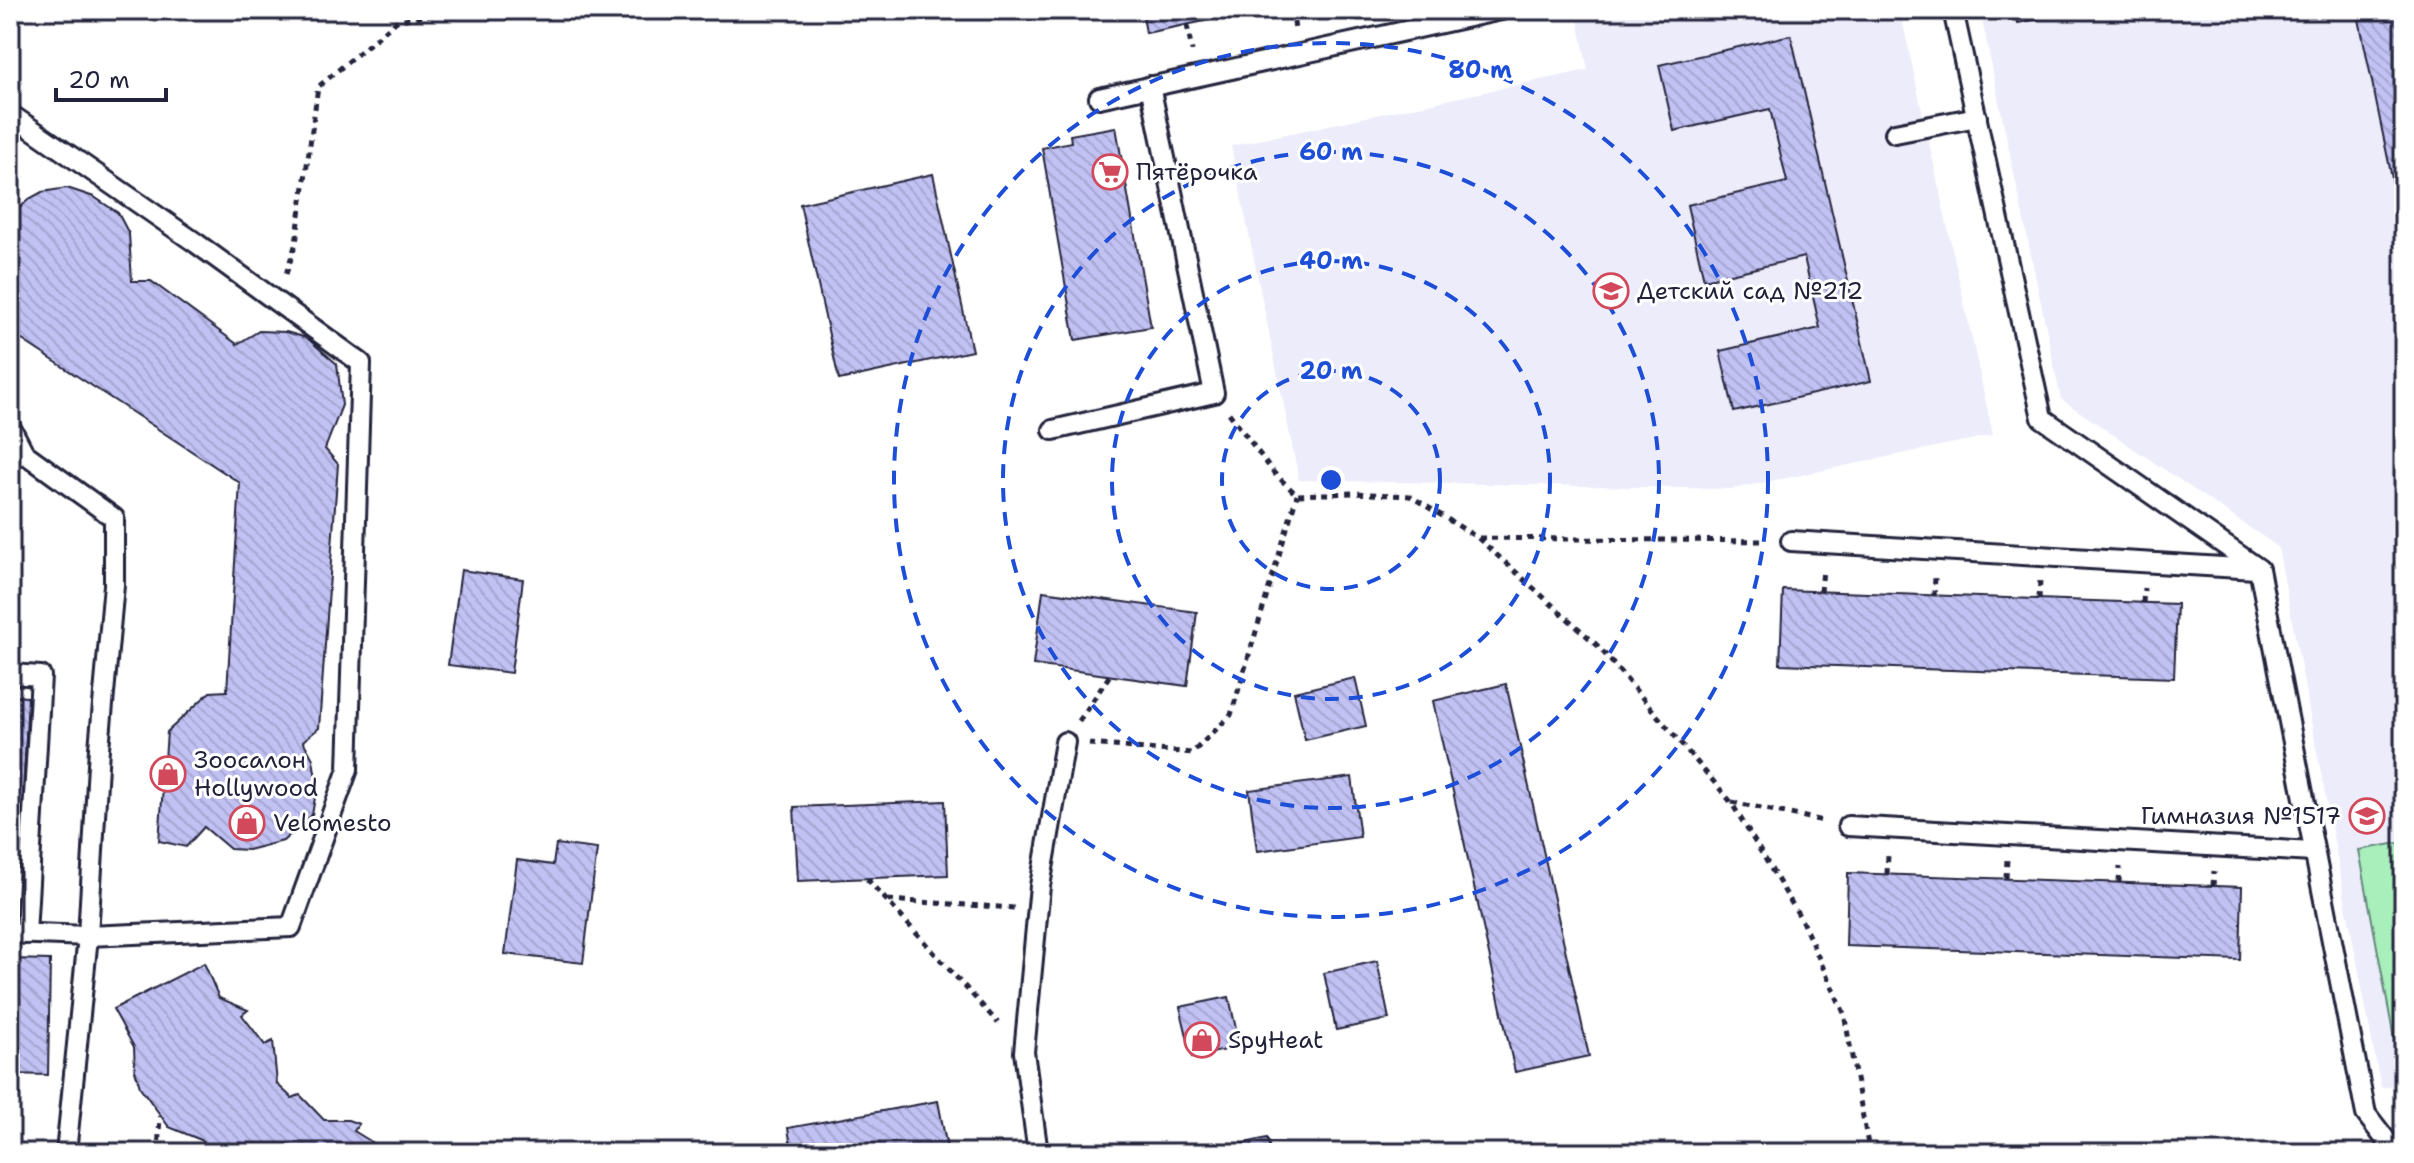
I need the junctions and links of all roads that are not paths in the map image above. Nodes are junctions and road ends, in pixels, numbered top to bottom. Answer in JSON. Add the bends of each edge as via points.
{"nodes":[{"id":1,"x":1501,"y":10,"type":"edge"},
{"id":2,"x":1953,"y":10,"type":"edge"},
{"id":3,"x":1150,"y":86,"type":"junction"},
{"id":4,"x":1099,"y":98,"type":"dead end"},
{"id":5,"x":10,"y":114,"type":"edge"},
{"id":6,"x":1977,"y":117,"type":"junction"},
{"id":7,"x":1895,"y":133,"type":"dead end"},
{"id":8,"x":10,"y":426,"type":"edge"},
{"id":9,"x":1053,"y":430,"type":"dead end"},
{"id":10,"x":17,"y":456,"type":"edge"},
{"id":11,"x":1791,"y":541,"type":"road end"},
{"id":12,"x":2259,"y":569,"type":"junction"},
{"id":13,"x":10,"y":674,"type":"edge"},
{"id":14,"x":1065,"y":742,"type":"road end"},
{"id":15,"x":1848,"y":826,"type":"road end"},
{"id":16,"x":2313,"y":852,"type":"junction"},
{"id":17,"x":18,"y":933,"type":"edge"},
{"id":18,"x":88,"y":936,"type":"junction"},
{"id":19,"x":66,"y":1153,"type":"edge"},
{"id":20,"x":1038,"y":1153,"type":"edge"},
{"id":21,"x":2396,"y":1153,"type":"edge"}],
"edges":[{"from":1,"to":3,"type":"lane"},
{"from":2,"to":6,"type":"lane"},
{"from":3,"to":4,"type":"lane"},
{"from":3,"to":9,"type":"lane","via":[[1214,393]]},
{"from":5,"to":18,"type":"lane","via":[[361,363],[348,769],[291,927]]},
{"from":6,"to":7,"type":"lane"},
{"from":6,"to":12,"type":"lane","via":[[2042,418]]},
{"from":8,"to":10,"type":"lane"},
{"from":10,"to":18,"type":"lane","via":[[114,518],[114,585]]},
{"from":11,"to":12,"type":"lane"},
{"from":12,"to":16,"type":"lane"},
{"from":13,"to":17,"type":"lane","via":[[41,676]]},
{"from":14,"to":20,"type":"lane","via":[[1038,910],[1024,1052]]},
{"from":15,"to":16,"type":"lane"},
{"from":16,"to":21,"type":"lane","via":[[2366,1114]]},
{"from":17,"to":18,"type":"lane"},
{"from":18,"to":19,"type":"lane"}]}
